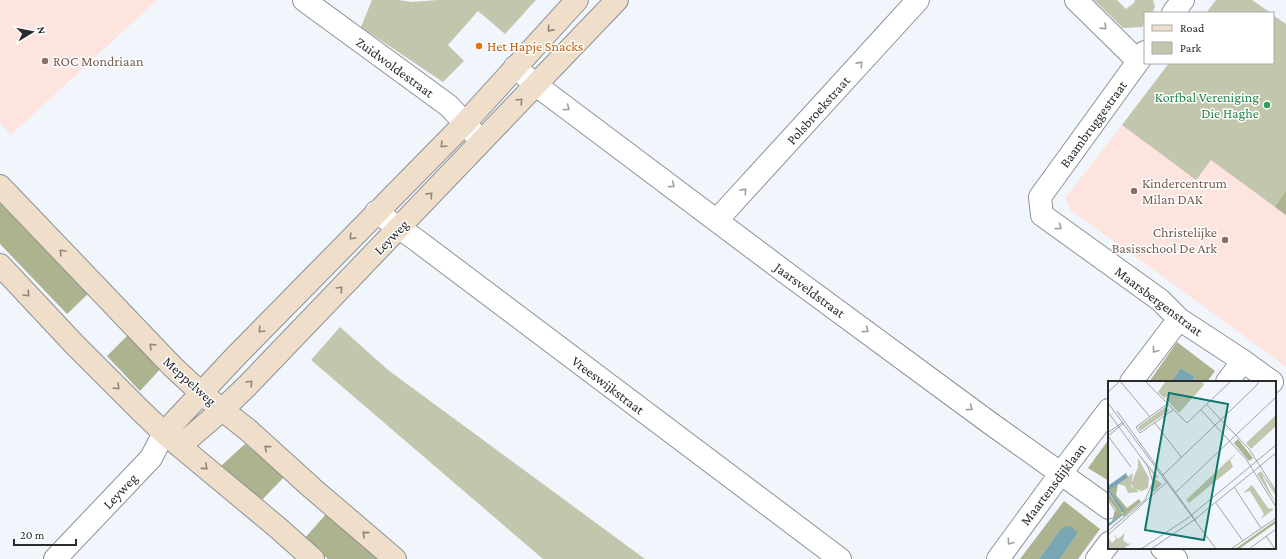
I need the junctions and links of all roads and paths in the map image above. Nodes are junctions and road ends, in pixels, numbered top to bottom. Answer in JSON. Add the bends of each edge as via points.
{"nodes":[{"id":1,"x":304,"y":0,"type":"edge"},
{"id":2,"x":576,"y":0,"type":"edge"},
{"id":3,"x":617,"y":0,"type":"edge"},
{"id":4,"x":918,"y":0,"type":"edge"},
{"id":5,"x":1076,"y":0,"type":"edge"},
{"id":6,"x":1183,"y":0,"type":"edge"},
{"id":7,"x":1174,"y":12,"type":"edge"},
{"id":8,"x":1142,"y":56,"type":"edge"},
{"id":9,"x":515,"y":67,"type":"junction"},
{"id":10,"x":536,"y":85,"type":"junction"},
{"id":11,"x":465,"y":123,"type":"junction"},
{"id":12,"x":481,"y":141,"type":"junction"},
{"id":13,"x":0,"y":186,"type":"edge"},
{"id":14,"x":1040,"y":197,"type":"joint"},
{"id":15,"x":376,"y":212,"type":"junction"},
{"id":16,"x":718,"y":220,"type":"junction"},
{"id":17,"x":399,"y":229,"type":"junction"},
{"id":18,"x":0,"y":266,"type":"edge"},
{"id":19,"x":1179,"y":319,"type":"junction"},
{"id":20,"x":1243,"y":361,"type":"junction"},
{"id":21,"x":1132,"y":381,"type":"edge"},
{"id":22,"x":1228,"y":381,"type":"edge"},
{"id":23,"x":1271,"y":381,"type":"edge"},
{"id":24,"x":1276,"y":385,"type":"edge"},
{"id":25,"x":1286,"y":392,"type":"edge"},
{"id":26,"x":201,"y":393,"type":"junction"},
{"id":27,"x":222,"y":410,"type":"junction"},
{"id":28,"x":1108,"y":411,"type":"edge"},
{"id":29,"x":172,"y":440,"type":"junction"},
{"id":30,"x":1061,"y":473,"type":"junction"},
{"id":31,"x":1108,"y":507,"type":"edge"},
{"id":32,"x":1108,"y":544,"type":"edge"},
{"id":33,"x":1163,"y":549,"type":"edge"},
{"id":34,"x":55,"y":559,"type":"edge"},
{"id":35,"x":313,"y":559,"type":"edge"},
{"id":36,"x":395,"y":559,"type":"edge"},
{"id":37,"x":840,"y":559,"type":"edge"},
{"id":38,"x":998,"y":559,"type":"edge"},
{"id":39,"x":1097,"y":559,"type":"edge"},
{"id":40,"x":1176,"y":559,"type":"edge"}],
"edges":[{"from":1,"to":11,"type":"street","name":"Zuidwoldestraat","via":[[449,106]]},
{"from":2,"to":9,"type":"street","name":"Leyweg","one_way":true},
{"from":3,"to":10,"type":"street","name":"Leyweg"},
{"from":16,"to":4,"type":"street","name":"Polsbroekstraat","one_way":true},
{"from":5,"to":8,"type":"street","one_way":true},
{"from":6,"to":7,"type":"street"},
{"from":8,"to":14,"type":"street","name":"Baambruggestraat"},
{"from":9,"to":10,"type":"street","name":"Jaarsveldstraat"},
{"from":9,"to":11,"type":"street","name":"Leyweg"},
{"from":12,"to":10,"type":"street","name":"Leyweg","one_way":true},
{"from":10,"to":16,"type":"street","name":"Jaarsveldstraat","one_way":true},
{"from":11,"to":12,"type":"street","name":"Zuidwoldestraat"},
{"from":11,"to":15,"type":"street","name":"Leyweg","one_way":true},
{"from":17,"to":12,"type":"street","name":"Leyweg","one_way":true},
{"from":26,"to":13,"type":"street","name":"Meppelweg","one_way":true},
{"from":14,"to":19,"type":"street","name":"Maarsbergenstraat","one_way":true,"via":[[1042,215],[1160,300]]},
{"from":15,"to":17,"type":"street","name":"Vreeswijkstraat"},
{"from":15,"to":26,"type":"street","name":"Leyweg","one_way":true},
{"from":16,"to":30,"type":"street","name":"Jaarsveldstraat","one_way":true},
{"from":27,"to":17,"type":"street","name":"Leyweg","one_way":true},
{"from":17,"to":37,"type":"street","name":"Vreeswijkstraat"},
{"from":18,"to":29,"type":"street","one_way":true,"via":[[74,344]]},
{"from":19,"to":20,"type":"street","name":"Maarsbergenstraat"},
{"from":19,"to":21,"type":"street","one_way":true},
{"from":20,"to":22,"type":"street"},
{"from":20,"to":23,"type":"street","name":"Maarsbergenstraat"},
{"from":24,"to":25,"type":"street"},
{"from":26,"to":27,"type":"street","name":"Meppelweg"},
{"from":26,"to":29,"type":"street","name":"Leyweg"},
{"from":27,"to":29,"type":"street","name":"Leyweg"},
{"from":36,"to":27,"type":"street","name":"Meppelweg","one_way":true},
{"from":28,"to":30,"type":"street","name":"Maartensdijklaan"},
{"from":29,"to":34,"type":"street","name":"Leyweg","via":[[151,458]]},
{"from":29,"to":35,"type":"street","one_way":true},
{"from":30,"to":31,"type":"street","name":"Jaarsveldstraat"},
{"from":30,"to":38,"type":"street","name":"Maartensdijklaan","one_way":true},
{"from":32,"to":39,"type":"street"},
{"from":33,"to":40,"type":"street"}]}
